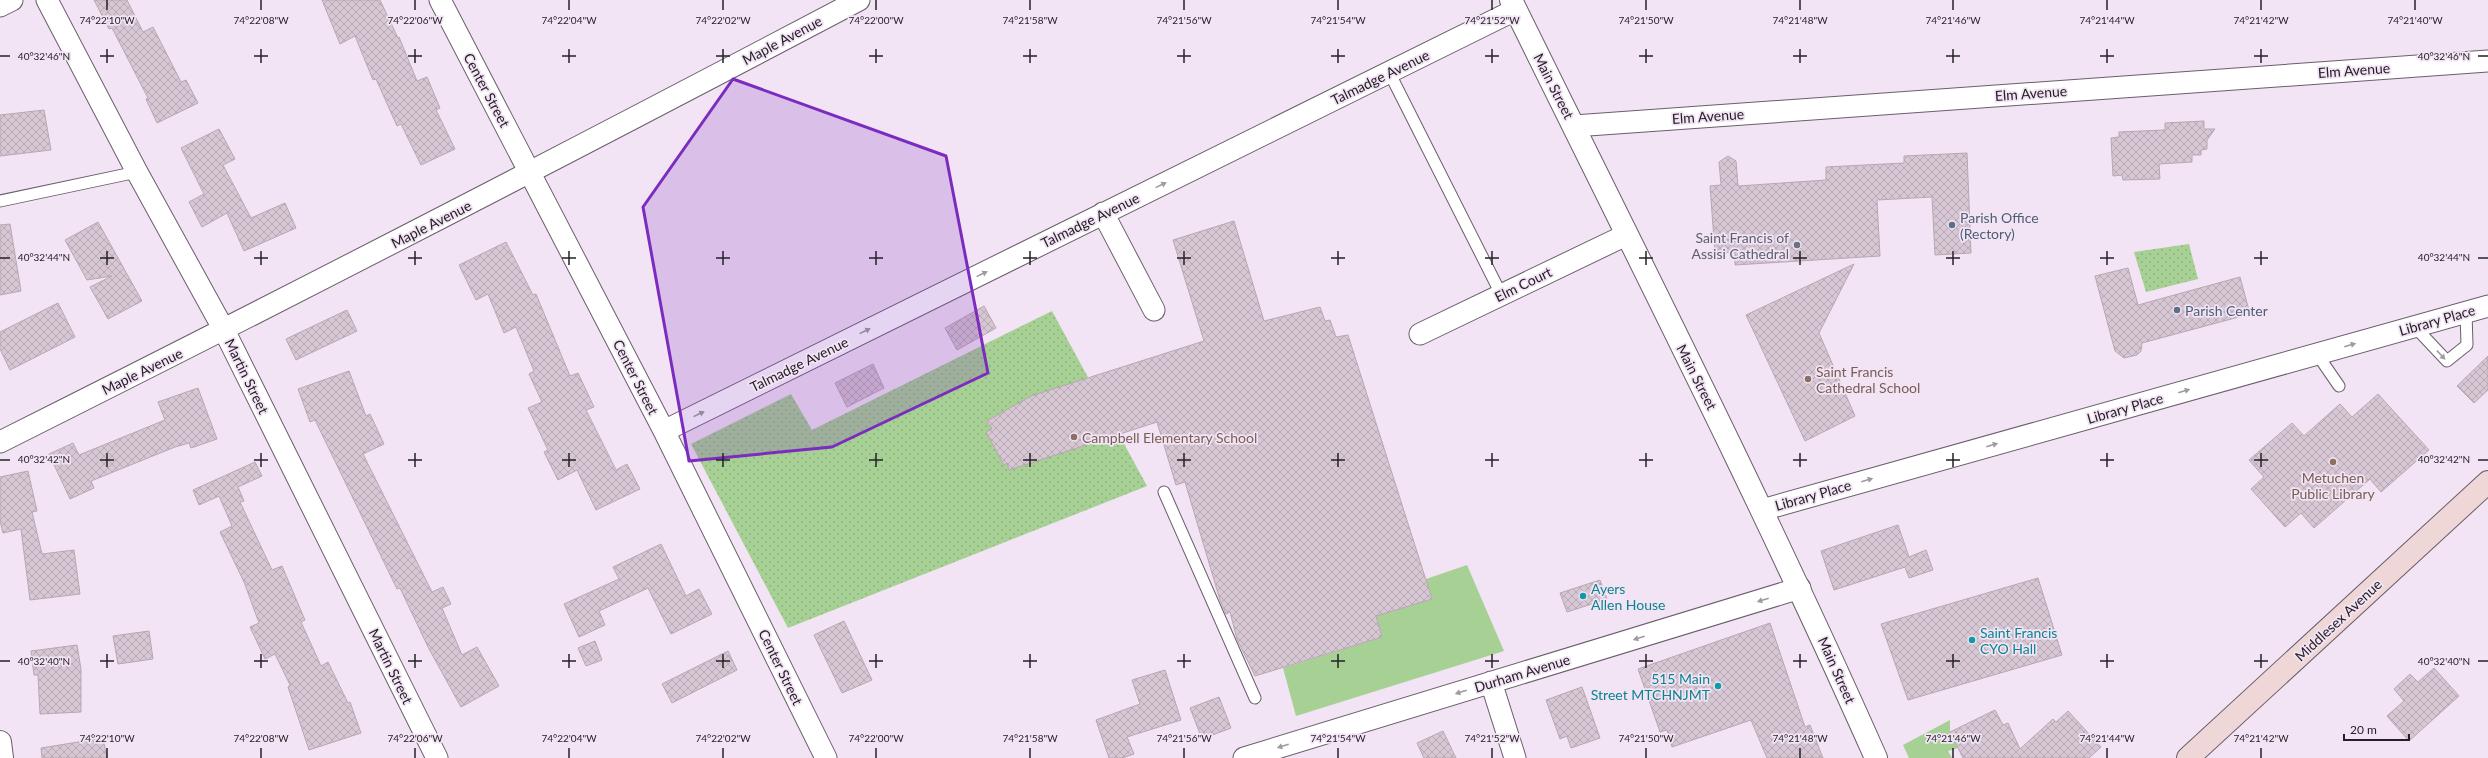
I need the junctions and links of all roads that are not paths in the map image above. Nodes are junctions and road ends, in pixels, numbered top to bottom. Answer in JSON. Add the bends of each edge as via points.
{"nodes":[{"id":1,"x":12,"y":0,"type":"edge"},
{"id":2,"x":47,"y":0,"type":"edge"},
{"id":3,"x":440,"y":0,"type":"edge"},
{"id":4,"x":859,"y":0,"type":"edge"},
{"id":5,"x":1513,"y":5,"type":"edge"},
{"id":6,"x":0,"y":6,"type":"edge"},
{"id":7,"x":2488,"y":61,"type":"edge"},
{"id":8,"x":1390,"y":72,"type":"junction"},
{"id":9,"x":1574,"y":126,"type":"junction"},
{"id":10,"x":137,"y":172,"type":"junction"},
{"id":11,"x":531,"y":173,"type":"junction"},
{"id":12,"x":0,"y":201,"type":"edge"},
{"id":13,"x":1103,"y":213,"type":"junction"},
{"id":14,"x":1626,"y":234,"type":"junction"},
{"id":15,"x":1501,"y":294,"type":"junction"},
{"id":16,"x":2488,"y":306,"type":"edge"},
{"id":17,"x":1154,"y":310,"type":"dead end"},
{"id":18,"x":2466,"y":312,"type":"junction"},
{"id":19,"x":2414,"y":326,"type":"junction"},
{"id":20,"x":224,"y":330,"type":"junction"},
{"id":21,"x":1420,"y":334,"type":"dead end"},
{"id":22,"x":2317,"y":354,"type":"junction"},
{"id":23,"x":2339,"y":386,"type":"dead end"},
{"id":24,"x":664,"y":431,"type":"junction"},
{"id":25,"x":0,"y":442,"type":"edge"},
{"id":26,"x":2488,"y":482,"type":"edge"},
{"id":27,"x":1164,"y":492,"type":"dead end"},
{"id":28,"x":1762,"y":510,"type":"junction"},
{"id":29,"x":1800,"y":588,"type":"junction"},
{"id":30,"x":1491,"y":682,"type":"junction"},
{"id":31,"x":1255,"y":698,"type":"dead end"},
{"id":32,"x":437,"y":758,"type":"edge"},
{"id":33,"x":826,"y":758,"type":"edge"},
{"id":34,"x":1244,"y":758,"type":"edge"},
{"id":35,"x":1515,"y":758,"type":"edge"},
{"id":36,"x":1876,"y":758,"type":"edge"},
{"id":37,"x":2188,"y":758,"type":"edge"}],
"edges":[{"from":1,"to":6,"type":"street"},
{"from":2,"to":10,"type":"street","name":"Martin Street"},
{"from":3,"to":11,"type":"street","name":"Center Street"},
{"from":4,"to":11,"type":"street","name":"Maple Avenue"},
{"from":5,"to":8,"type":"street","name":"Talmadge Avenue"},
{"from":5,"to":9,"type":"street","name":"Main Street"},
{"from":7,"to":9,"type":"street","name":"Elm Avenue"},
{"from":13,"to":8,"type":"street","name":"Talmadge Avenue","one_way":true},
{"from":8,"to":15,"type":"lane"},
{"from":9,"to":14,"type":"street","name":"Main Street"},
{"from":10,"to":12,"type":"lane"},
{"from":10,"to":20,"type":"street","name":"Martin Street"},
{"from":11,"to":20,"type":"street","name":"Maple Avenue"},
{"from":11,"to":24,"type":"street","name":"Center Street"},
{"from":13,"to":17,"type":"street"},
{"from":24,"to":13,"type":"street","name":"Talmadge Avenue","one_way":true},
{"from":14,"to":15,"type":"street","name":"Elm Court"},
{"from":14,"to":28,"type":"street","name":"Main Street"},
{"from":15,"to":21,"type":"street","name":"Elm Court"},
{"from":16,"to":18,"type":"street","name":"Library Place"},
{"from":18,"to":19,"type":"street","name":"Library Place"},
{"from":19,"to":18,"type":"lane","one_way":true,"via":[[2447,361],[2467,344]]},
{"from":22,"to":19,"type":"street","name":"Library Place","one_way":true},
{"from":20,"to":25,"type":"street","name":"Maple Avenue"},
{"from":20,"to":32,"type":"street","name":"Martin Street"},
{"from":22,"to":23,"type":"lane"},
{"from":28,"to":22,"type":"street","name":"Library Place","one_way":true},
{"from":24,"to":33,"type":"street","name":"Center Street"},
{"from":26,"to":37,"type":"main road","name":"Middlesex Avenue"},
{"from":27,"to":31,"type":"lane"},
{"from":28,"to":29,"type":"street","name":"Main Street"},
{"from":29,"to":30,"type":"street","name":"Durham Avenue","one_way":true},
{"from":29,"to":36,"type":"street","name":"Main Street"},
{"from":30,"to":34,"type":"street","name":"Durham Avenue","one_way":true},
{"from":30,"to":35,"type":"street"}]}
